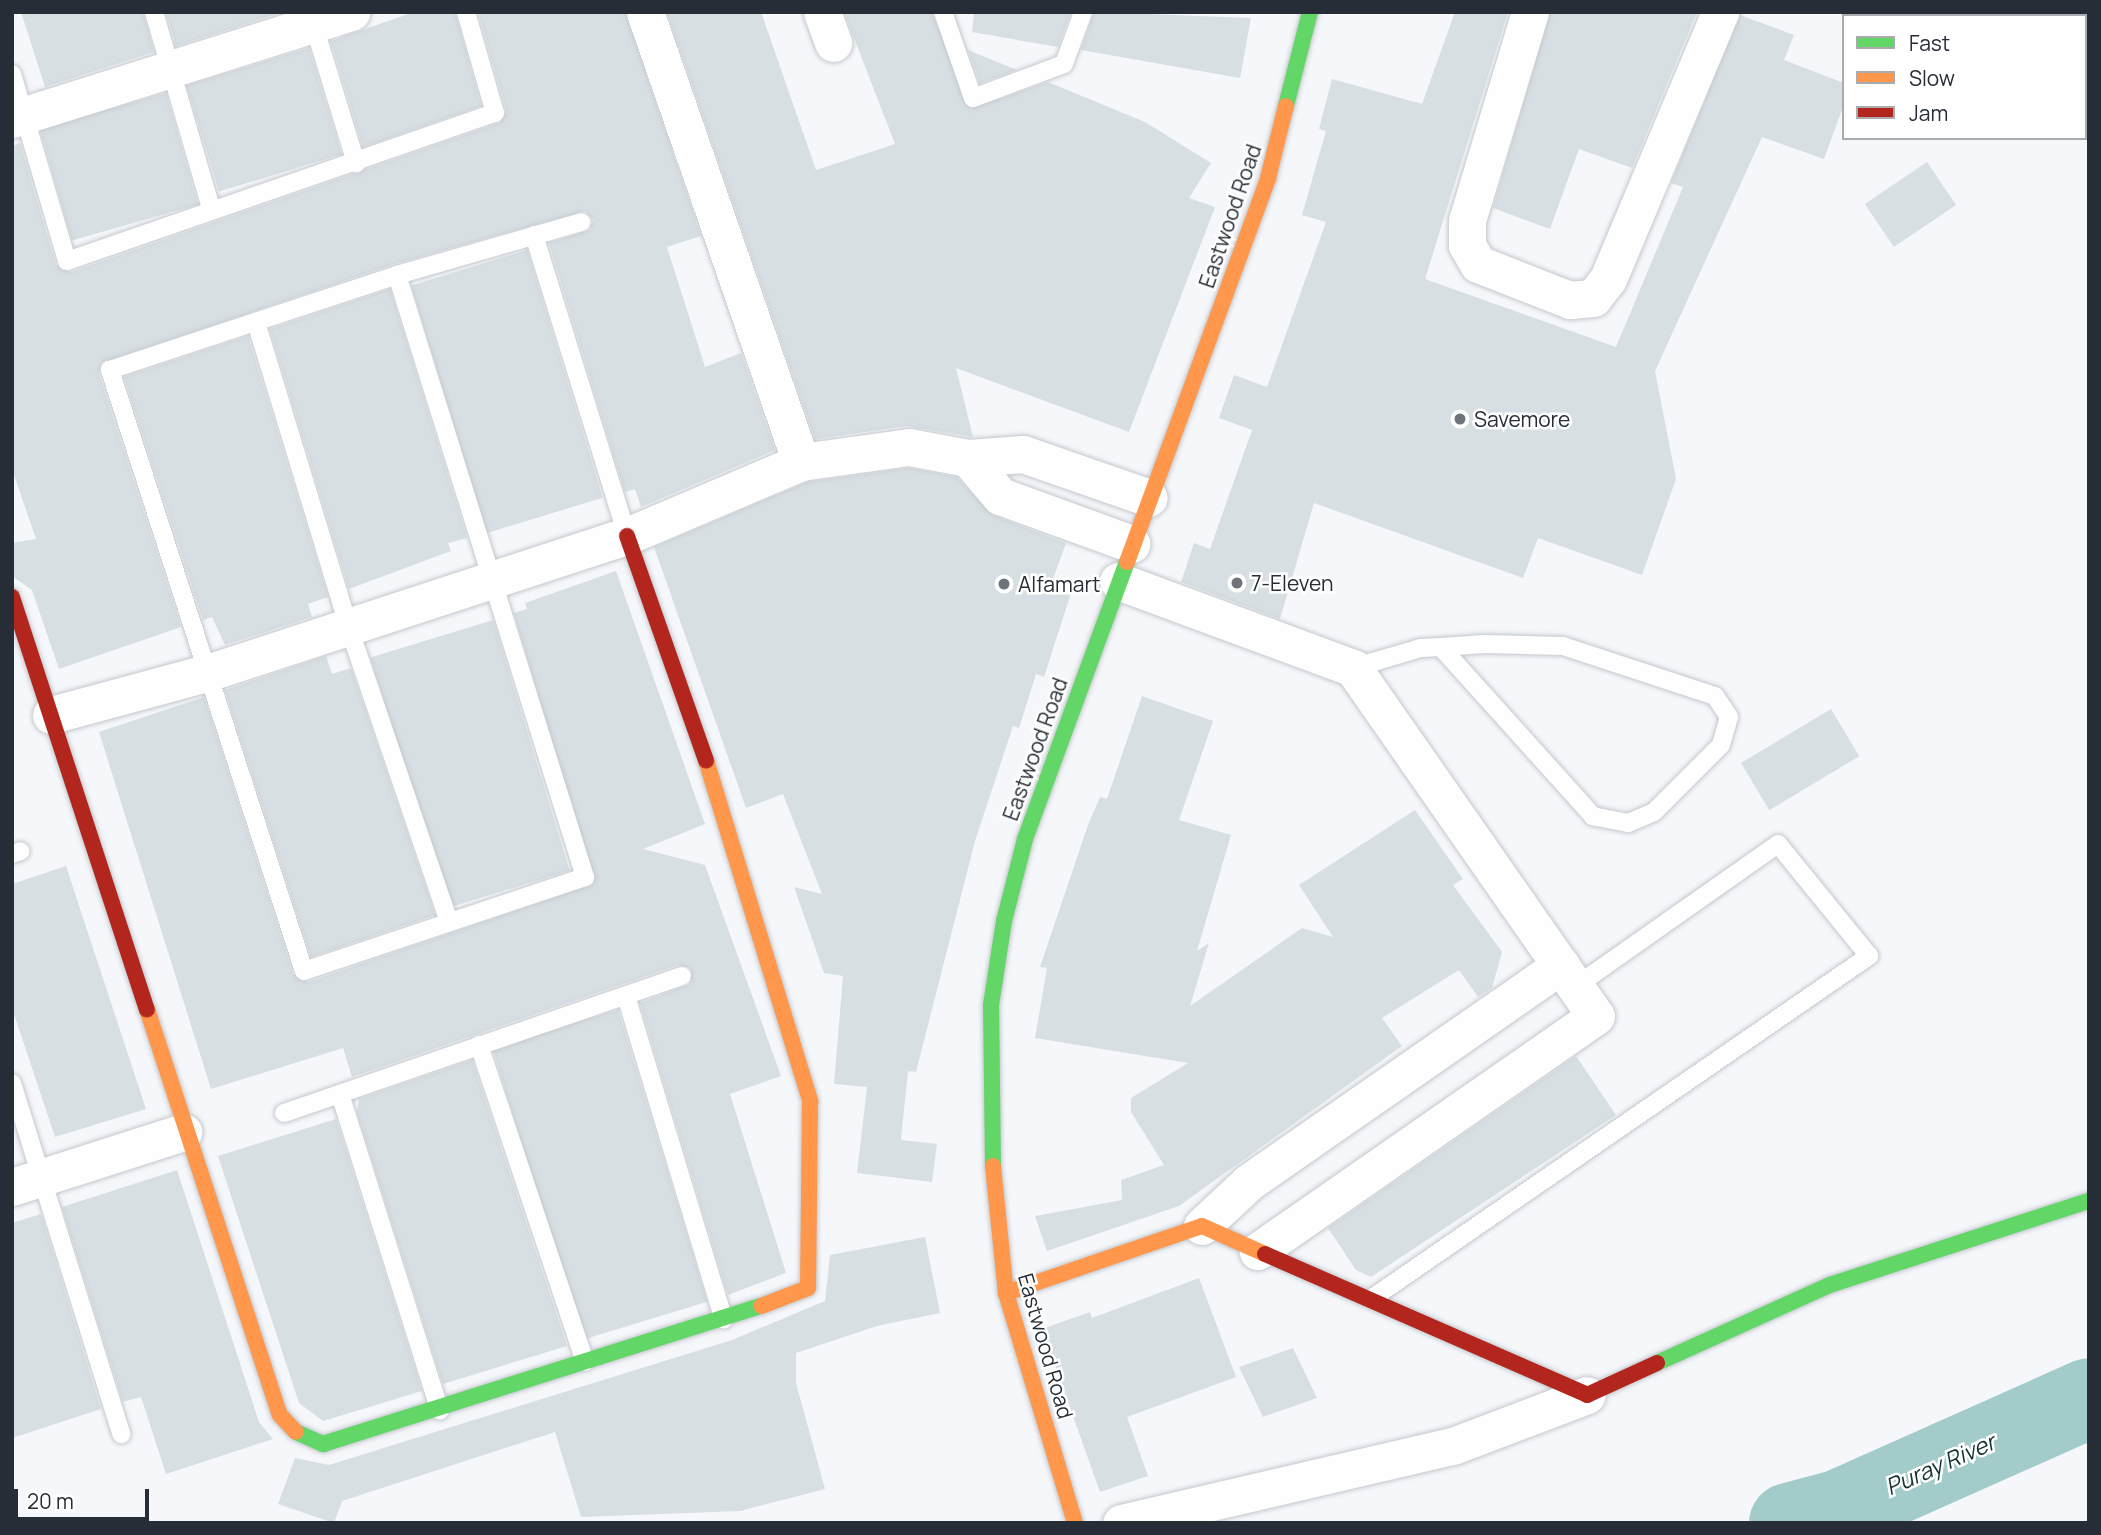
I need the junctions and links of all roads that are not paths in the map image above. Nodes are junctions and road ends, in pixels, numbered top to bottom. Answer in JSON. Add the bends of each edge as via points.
{"nodes":[{"id":1,"x":154,"y":12,"type":"edge"},
{"id":2,"x":352,"y":12,"type":"edge"},
{"id":3,"x":466,"y":12,"type":"edge"},
{"id":4,"x":645,"y":12,"type":"edge"},
{"id":5,"x":943,"y":12,"type":"edge"},
{"id":6,"x":1083,"y":12,"type":"edge"},
{"id":7,"x":1310,"y":12,"type":"edge"},
{"id":8,"x":1530,"y":12,"type":"edge"},
{"id":9,"x":1720,"y":12,"type":"edge"},
{"id":10,"x":312,"y":19,"type":"edge"},
{"id":11,"x":176,"y":70,"type":"junction"},
{"id":12,"x":12,"y":74,"type":"edge"},
{"id":13,"x":19,"y":117,"type":"edge"},
{"id":14,"x":356,"y":163,"type":"junction"},
{"id":15,"x":211,"y":208,"type":"junction"},
{"id":16,"x":582,"y":222,"type":"dead end"},
{"id":17,"x":534,"y":235,"type":"junction"},
{"id":18,"x":397,"y":275,"type":"junction"},
{"id":19,"x":257,"y":322,"type":"junction"},
{"id":20,"x":968,"y":458,"type":"junction"},
{"id":21,"x":801,"y":462,"type":"junction"},
{"id":22,"x":1149,"y":498,"type":"junction"},
{"id":23,"x":627,"y":536,"type":"junction"},
{"id":24,"x":1132,"y":544,"type":"junction"},
{"id":25,"x":489,"y":580,"type":"junction"},
{"id":26,"x":1118,"y":581,"type":"junction"},
{"id":27,"x":12,"y":597,"type":"edge"},
{"id":28,"x":348,"y":625,"type":"junction"},
{"id":29,"x":1441,"y":647,"type":"junction"},
{"id":30,"x":1353,"y":668,"type":"junction"},
{"id":31,"x":207,"y":673,"type":"junction"},
{"id":32,"x":51,"y":715,"type":"junction"},
{"id":33,"x":449,"y":920,"type":"junction"},
{"id":34,"x":681,"y":975,"type":"dead end"},
{"id":35,"x":1569,"y":975,"type":"junction"},
{"id":36,"x":626,"y":996,"type":"junction"},
{"id":37,"x":479,"y":1045,"type":"junction"},
{"id":38,"x":12,"y":1083,"type":"edge"},
{"id":39,"x":340,"y":1094,"type":"junction"},
{"id":40,"x":285,"y":1113,"type":"dead end"},
{"id":41,"x":183,"y":1132,"type":"junction"},
{"id":42,"x":27,"y":1183,"type":"edge"},
{"id":43,"x":2089,"y":1201,"type":"edge"},
{"id":44,"x":1202,"y":1226,"type":"junction"},
{"id":45,"x":1258,"y":1251,"type":"junction"},
{"id":46,"x":1006,"y":1293,"type":"junction"},
{"id":47,"x":1368,"y":1301,"type":"junction"},
{"id":48,"x":724,"y":1320,"type":"junction"},
{"id":49,"x":585,"y":1362,"type":"junction"},
{"id":50,"x":1587,"y":1395,"type":"junction"},
{"id":51,"x":440,"y":1411,"type":"junction"},
{"id":52,"x":121,"y":1434,"type":"dead end"},
{"id":53,"x":1075,"y":1523,"type":"edge"},
{"id":54,"x":1121,"y":1523,"type":"edge"}],
"edges":[{"from":1,"to":11,"type":"lane"},
{"from":2,"to":10,"type":"street"},
{"from":3,"to":14,"type":"lane","via":[[495,113]]},
{"from":4,"to":21,"type":"street"},
{"from":5,"to":6,"type":"lane","via":[[973,98],[1064,64]]},
{"from":7,"to":22,"type":"street","name":"Eastwood Road","via":[[1268,178]]},
{"from":8,"to":9,"type":"street","via":[[1467,221],[1467,245],[1478,264],[1570,300],[1593,299],[1608,279]]},
{"from":10,"to":11,"type":"street"},
{"from":10,"to":14,"type":"lane"},
{"from":11,"to":13,"type":"street"},
{"from":11,"to":15,"type":"lane"},
{"from":12,"to":13,"type":"lane"},
{"from":13,"to":15,"type":"lane","via":[[67,261]]},
{"from":14,"to":15,"type":"lane"},
{"from":16,"to":17,"type":"lane"},
{"from":17,"to":18,"type":"lane"},
{"from":17,"to":23,"type":"lane"},
{"from":18,"to":19,"type":"lane"},
{"from":18,"to":25,"type":"lane"},
{"from":19,"to":28,"type":"lane"},
{"from":19,"to":31,"type":"lane","via":[[110,370]]},
{"from":20,"to":21,"type":"street","via":[[909,447]]},
{"from":20,"to":22,"type":"street","via":[[1023,454]]},
{"from":20,"to":24,"type":"street","via":[[1000,496]]},
{"from":21,"to":23,"type":"street"},
{"from":22,"to":24,"type":"street","name":"Eastwood Road"},
{"from":23,"to":25,"type":"street"},
{"from":23,"to":48,"type":"street","via":[[730,828],[810,1101],[808,1288]]},
{"from":24,"to":26,"type":"street","name":"Eastwood Road"},
{"from":25,"to":28,"type":"street"},
{"from":25,"to":33,"type":"lane","via":[[585,877]]},
{"from":26,"to":30,"type":"street"},
{"from":26,"to":46,"type":"street","name":"Eastwood Road","via":[[1025,839],[1004,921],[991,1005],[989,1114]]},
{"from":27,"to":32,"type":"street"},
{"from":28,"to":31,"type":"street"},
{"from":28,"to":33,"type":"lane"},
{"from":29,"to":29,"type":"lane","via":[[1563,646],[1716,696],[1729,717],[1721,745],[1654,812],[1628,823],[1592,816]]},
{"from":29,"to":30,"type":"lane"},
{"from":30,"to":35,"type":"street"},
{"from":31,"to":32,"type":"street"},
{"from":31,"to":33,"type":"lane","via":[[304,971]]},
{"from":32,"to":41,"type":"street"},
{"from":34,"to":36,"type":"lane"},
{"from":35,"to":44,"type":"street","via":[[1249,1182]]},
{"from":35,"to":45,"type":"street","via":[[1596,1016]]},
{"from":35,"to":47,"type":"lane","via":[[1778,844],[1869,956]]},
{"from":36,"to":37,"type":"lane"},
{"from":36,"to":48,"type":"lane"},
{"from":37,"to":39,"type":"lane"},
{"from":37,"to":49,"type":"lane"},
{"from":38,"to":42,"type":"lane"},
{"from":39,"to":40,"type":"lane"},
{"from":39,"to":51,"type":"lane"},
{"from":41,"to":42,"type":"street"},
{"from":41,"to":51,"type":"street","via":[[280,1415],[302,1438],[323,1444]]},
{"from":42,"to":52,"type":"lane"},
{"from":43,"to":50,"type":"street","via":[[1830,1285]]},
{"from":44,"to":45,"type":"street"},
{"from":44,"to":46,"type":"street"},
{"from":45,"to":47,"type":"street"},
{"from":46,"to":53,"type":"street","name":"Eastwood Road"},
{"from":47,"to":50,"type":"street"},
{"from":48,"to":49,"type":"street"},
{"from":49,"to":51,"type":"street"},
{"from":50,"to":54,"type":"street","via":[[1453,1446]]}]}
